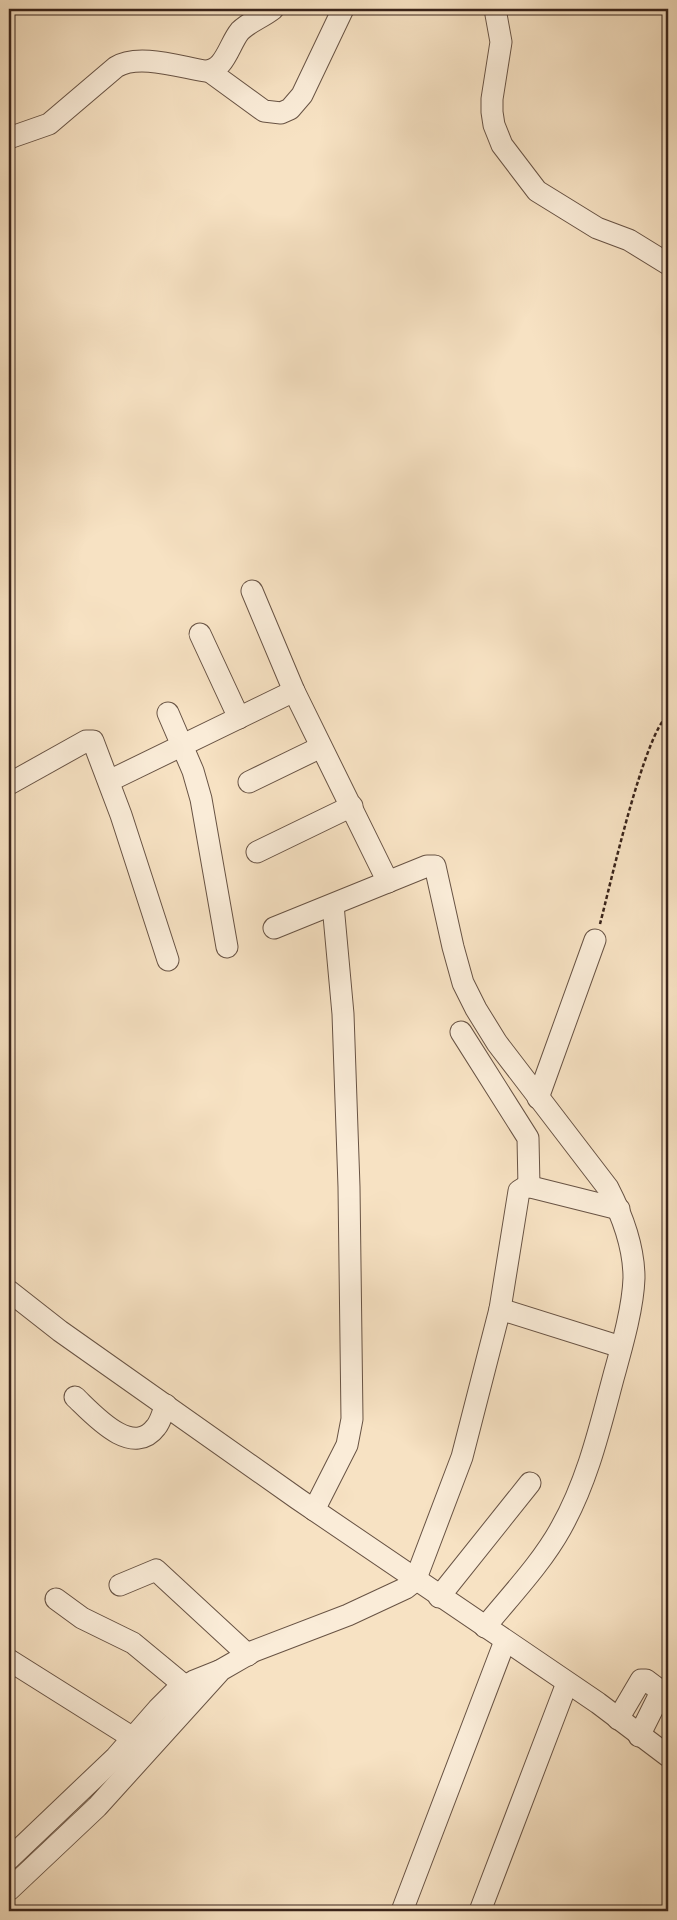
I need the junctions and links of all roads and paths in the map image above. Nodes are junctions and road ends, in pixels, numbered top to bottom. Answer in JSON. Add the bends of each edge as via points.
{"nodes":[{"id":1,"x":273,"y":9,"type":"edge"},
{"id":2,"x":343,"y":9,"type":"edge"},
{"id":3,"x":495,"y":9,"type":"edge"},
{"id":4,"x":210,"y":71,"type":"junction"},
{"id":5,"x":9,"y":138,"type":"edge"},
{"id":6,"x":668,"y":264,"type":"edge"},
{"id":7,"x":252,"y":591,"type":"dead end"},
{"id":8,"x":200,"y":634,"type":"dead end"},
{"id":9,"x":294,"y":691,"type":"junction"},
{"id":10,"x":168,"y":713,"type":"dead end"},
{"id":11,"x":668,"y":715,"type":"edge"},
{"id":12,"x":239,"y":718,"type":"junction"},
{"id":13,"x":183,"y":745,"type":"junction"},
{"id":14,"x":321,"y":747,"type":"junction"},
{"id":15,"x":109,"y":781,"type":"junction"},
{"id":16,"x":249,"y":782,"type":"dead end"},
{"id":17,"x":9,"y":784,"type":"edge"},
{"id":18,"x":352,"y":806,"type":"junction"},
{"id":19,"x":257,"y":852,"type":"dead end"},
{"id":20,"x":388,"y":882,"type":"junction"},
{"id":21,"x":332,"y":905,"type":"junction"},
{"id":22,"x":274,"y":928,"type":"dead end"},
{"id":23,"x":596,"y":940,"type":"joint"},
{"id":24,"x":227,"y":947,"type":"dead end"},
{"id":25,"x":168,"y":960,"type":"dead end"},
{"id":26,"x":461,"y":1032,"type":"dead end"},
{"id":27,"x":538,"y":1098,"type":"junction"},
{"id":28,"x":552,"y":1118,"type":"junction"},
{"id":29,"x":528,"y":1138,"type":"junction"},
{"id":30,"x":529,"y":1187,"type":"junction"},
{"id":31,"x":619,"y":1209,"type":"junction"},
{"id":32,"x":9,"y":1291,"type":"edge"},
{"id":33,"x":500,"y":1309,"type":"junction"},
{"id":34,"x":622,"y":1347,"type":"junction"},
{"id":35,"x":75,"y":1397,"type":"dead end"},
{"id":36,"x":166,"y":1405,"type":"junction"},
{"id":37,"x":530,"y":1483,"type":"dead end"},
{"id":38,"x":314,"y":1510,"type":"junction"},
{"id":39,"x":415,"y":1581,"type":"junction"},
{"id":40,"x":120,"y":1585,"type":"dead end"},
{"id":41,"x":439,"y":1597,"type":"junction"},
{"id":42,"x":56,"y":1599,"type":"dead end"},
{"id":43,"x":485,"y":1627,"type":"junction"},
{"id":44,"x":505,"y":1641,"type":"junction"},
{"id":45,"x":248,"y":1654,"type":"junction"},
{"id":46,"x":9,"y":1660,"type":"edge"},
{"id":47,"x":221,"y":1670,"type":"junction"},
{"id":48,"x":567,"y":1683,"type":"junction"},
{"id":49,"x":185,"y":1686,"type":"junction"},
{"id":50,"x":618,"y":1719,"type":"junction"},
{"id":51,"x":639,"y":1736,"type":"junction"},
{"id":52,"x":133,"y":1738,"type":"junction"},
{"id":53,"x":668,"y":1756,"type":"edge"},
{"id":54,"x":13,"y":1848,"type":"edge"},
{"id":55,"x":9,"y":1890,"type":"edge"},
{"id":56,"x":402,"y":1911,"type":"edge"},
{"id":57,"x":480,"y":1911,"type":"edge"}],
"edges":[{"from":1,"to":4,"type":"street","via":[[241,31],[221,63]]},
{"from":2,"to":4,"type":"street","via":[[302,96],[290,109],[281,113],[264,111]]},
{"from":3,"to":6,"type":"street","via":[[501,42],[492,112],[502,145],[537,191],[597,228],[629,240]]},
{"from":4,"to":5,"type":"street","via":[[136,60],[121,64],[46,126]]},
{"from":7,"to":9,"type":"street"},
{"from":8,"to":12,"type":"street"},
{"from":9,"to":12,"type":"street"},
{"from":9,"to":14,"type":"street"},
{"from":10,"to":13,"type":"street"},
{"from":11,"to":23,"type":"path","via":[[658,728],[632,801]]},
{"from":12,"to":13,"type":"street"},
{"from":13,"to":15,"type":"street"},
{"from":13,"to":24,"type":"street","via":[[201,799]]},
{"from":14,"to":16,"type":"street"},
{"from":14,"to":18,"type":"street"},
{"from":15,"to":17,"type":"street","via":[[90,740]]},
{"from":15,"to":25,"type":"street"},
{"from":18,"to":19,"type":"street"},
{"from":18,"to":20,"type":"street"},
{"from":20,"to":21,"type":"street"},
{"from":20,"to":27,"type":"street","via":[[427,866],[435,866],[463,982],[497,1043]]},
{"from":21,"to":22,"type":"street"},
{"from":21,"to":38,"type":"street","via":[[344,1042],[352,1419],[347,1445]]},
{"from":23,"to":27,"type":"street"},
{"from":26,"to":29,"type":"street"},
{"from":27,"to":28,"type":"street"},
{"from":28,"to":29,"type":"street"},
{"from":28,"to":31,"type":"street","via":[[608,1188]]},
{"from":29,"to":30,"type":"street"},
{"from":30,"to":31,"type":"street"},
{"from":30,"to":33,"type":"street","via":[[522,1187],[516,1195]]},
{"from":31,"to":34,"type":"street","via":[[632,1254],[634,1279]]},
{"from":32,"to":36,"type":"street"},
{"from":33,"to":34,"type":"street"},
{"from":33,"to":39,"type":"street","via":[[462,1457]]},
{"from":34,"to":43,"type":"street","via":[[591,1463],[561,1528]]},
{"from":35,"to":36,"type":"street","via":[[116,1433],[136,1438],[147,1435],[156,1426]]},
{"from":36,"to":38,"type":"street"},
{"from":37,"to":41,"type":"street"},
{"from":38,"to":39,"type":"street"},
{"from":39,"to":41,"type":"street"},
{"from":39,"to":45,"type":"street","via":[[348,1615]]},
{"from":40,"to":45,"type":"street","via":[[156,1570]]},
{"from":41,"to":43,"type":"street"},
{"from":42,"to":49,"type":"street","via":[[87,1621],[133,1643]]},
{"from":43,"to":44,"type":"street"},
{"from":44,"to":48,"type":"street"},
{"from":44,"to":56,"type":"street"},
{"from":45,"to":47,"type":"street"},
{"from":46,"to":52,"type":"street"},
{"from":47,"to":49,"type":"street"},
{"from":47,"to":55,"type":"street","via":[[97,1807]]},
{"from":48,"to":50,"type":"street"},
{"from":48,"to":57,"type":"street"},
{"from":49,"to":52,"type":"street","via":[[158,1709]]},
{"from":50,"to":51,"type":"street"},
{"from":50,"to":51,"type":"street","via":[[641,1680],[658,1689],[660,1694]]},
{"from":51,"to":53,"type":"street"},
{"from":52,"to":54,"type":"street","via":[[78,1794]]}]}
